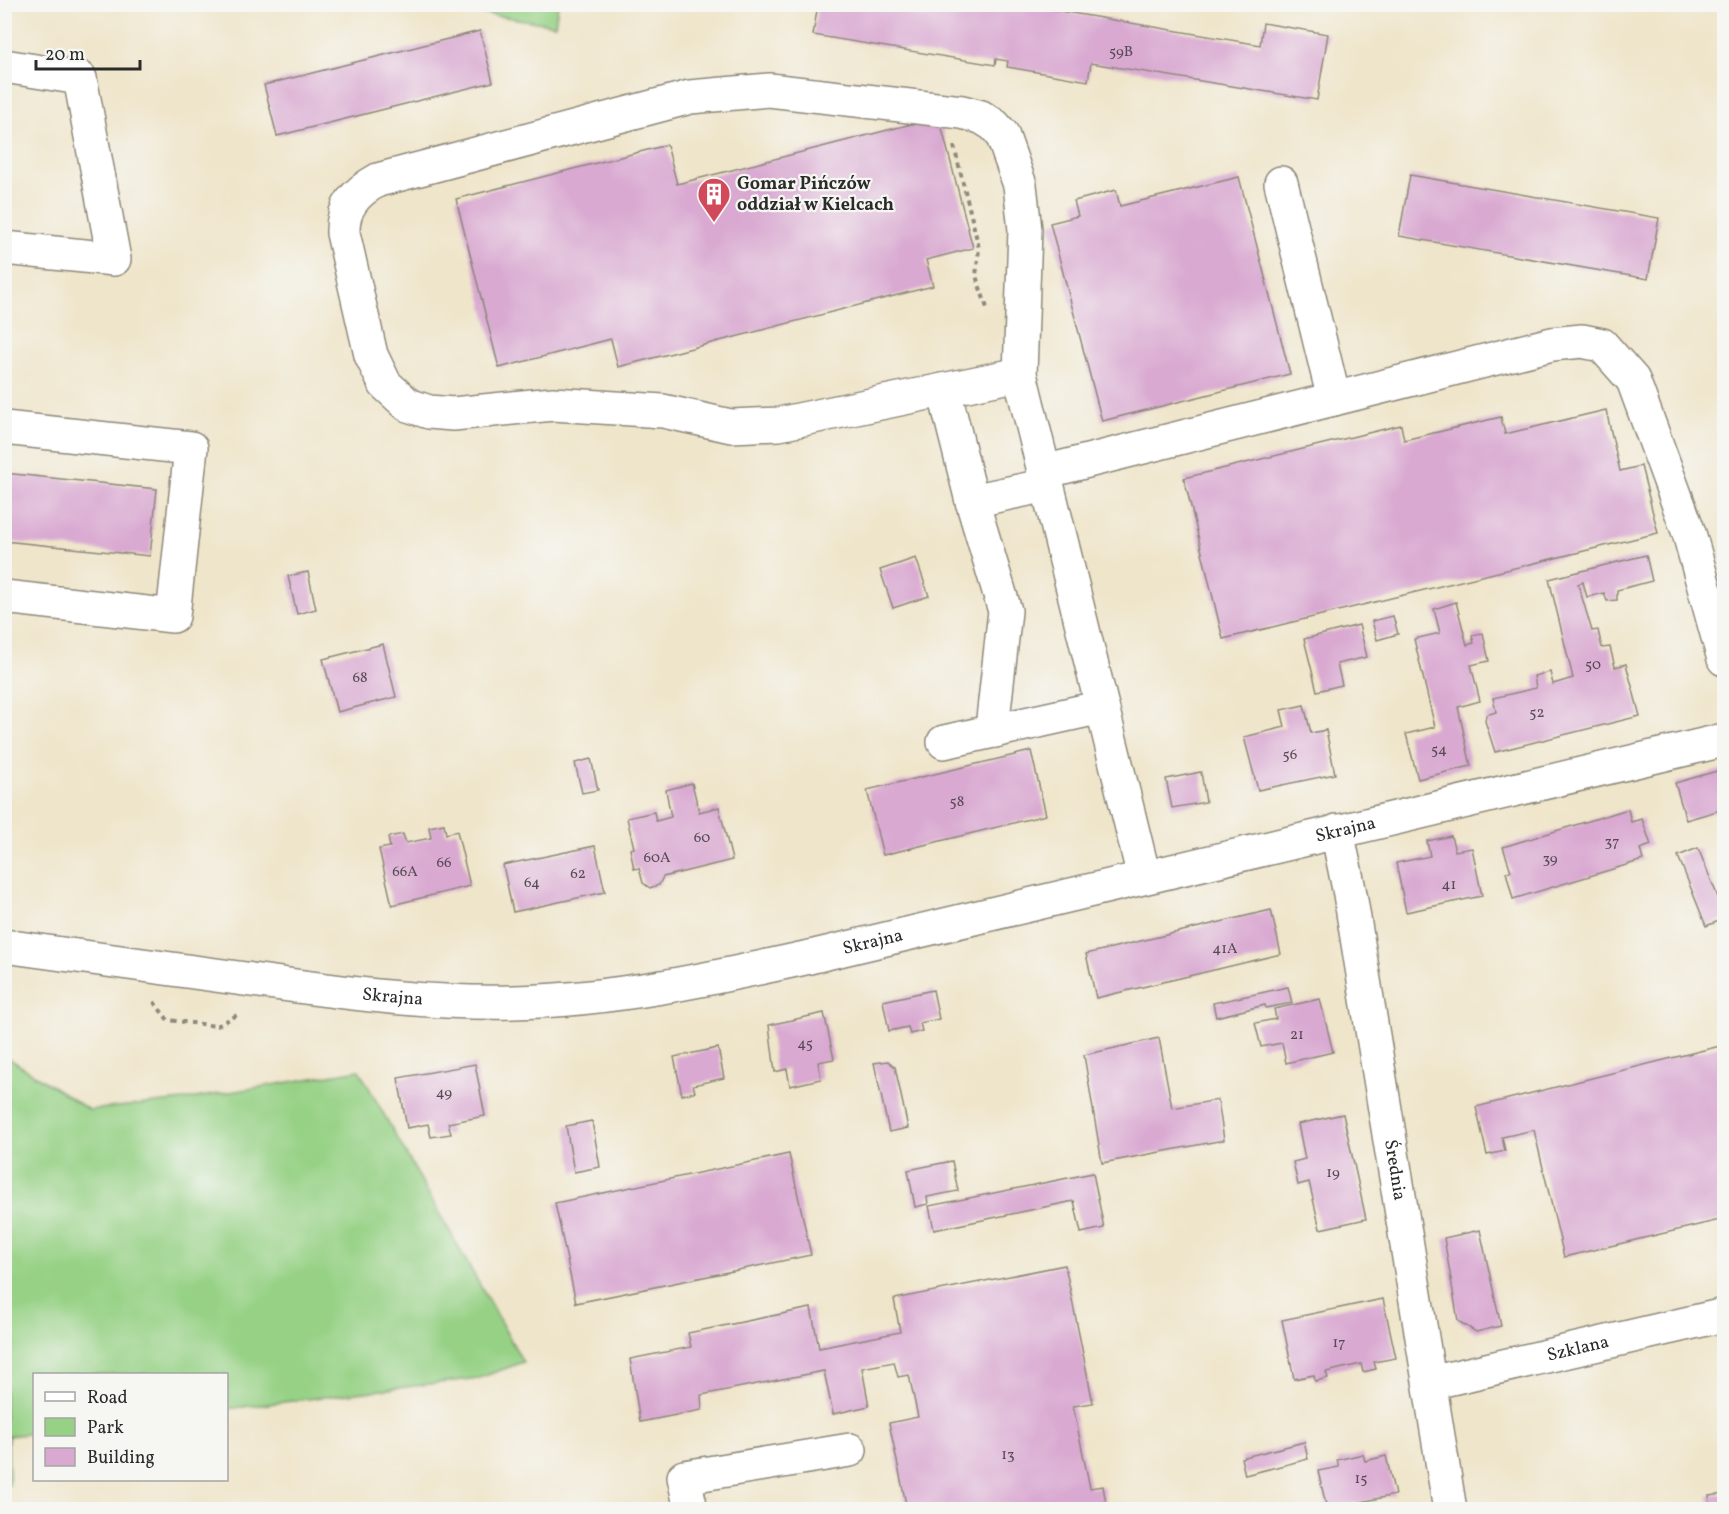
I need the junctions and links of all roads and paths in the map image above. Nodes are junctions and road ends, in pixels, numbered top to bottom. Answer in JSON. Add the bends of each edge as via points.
{"nodes":[{"id":1,"x":4,"y":66,"type":"edge"},
{"id":2,"x":945,"y":110,"type":"junction"},
{"id":3,"x":1281,"y":183,"type":"dead end"},
{"id":4,"x":4,"y":248,"type":"edge"},
{"id":5,"x":983,"y":300,"type":"dead end"},
{"id":6,"x":1020,"y":374,"type":"junction"},
{"id":7,"x":944,"y":390,"type":"junction"},
{"id":8,"x":1334,"y":399,"type":"junction"},
{"id":9,"x":4,"y":428,"type":"edge"},
{"id":10,"x":1045,"y":478,"type":"junction"},
{"id":11,"x":972,"y":501,"type":"junction"},
{"id":12,"x":4,"y":597,"type":"edge"},
{"id":13,"x":1725,"y":659,"type":"edge"},
{"id":14,"x":1102,"y":707,"type":"junction"},
{"id":15,"x":995,"y":731,"type":"junction"},
{"id":16,"x":1725,"y":740,"type":"edge"},
{"id":17,"x":944,"y":742,"type":"dead end"},
{"id":18,"x":1337,"y":831,"type":"junction"},
{"id":19,"x":1144,"y":877,"type":"junction"},
{"id":20,"x":4,"y":945,"type":"edge"},
{"id":21,"x":1725,"y":1315,"type":"edge"},
{"id":22,"x":1430,"y":1383,"type":"junction"},
{"id":23,"x":850,"y":1450,"type":"dead end"},
{"id":24,"x":691,"y":1509,"type":"edge"},
{"id":25,"x":1450,"y":1509,"type":"edge"}],
"edges":[{"from":1,"to":4,"type":"street","via":[[80,78],[114,259]]},
{"from":2,"to":5,"type":"path","via":[[979,248],[976,276]]},
{"from":2,"to":6,"type":"street","via":[[981,117],[994,125],[1008,147],[1020,185],[1025,230]]},
{"from":2,"to":7,"type":"street","via":[[769,90],[690,97],[378,180],[351,200],[342,217],[371,355],[385,384],[396,396],[429,412],[453,414],[553,404],[663,411],[730,426],[779,424]]},
{"from":3,"to":8,"type":"street"},
{"from":6,"to":7,"type":"street"},
{"from":6,"to":10,"type":"street"},
{"from":7,"to":11,"type":"street"},
{"from":8,"to":10,"type":"street"},
{"from":8,"to":13,"type":"street","via":[[1552,344],[1582,341],[1602,345],[1633,380],[1657,440]]},
{"from":9,"to":12,"type":"street","via":[[191,448],[172,616]]},
{"from":10,"to":11,"type":"street"},
{"from":10,"to":14,"type":"street"},
{"from":11,"to":15,"type":"street","via":[[1005,611]]},
{"from":14,"to":15,"type":"street"},
{"from":14,"to":19,"type":"street"},
{"from":15,"to":17,"type":"street"},
{"from":16,"to":18,"type":"street","name":"Skrajna"},
{"from":18,"to":19,"type":"street","name":"Skrajna"},
{"from":18,"to":22,"type":"street","name":"Średnia"},
{"from":19,"to":20,"type":"street","name":"Skrajna","via":[[707,980],[555,1000],[435,1001],[362,995]]},
{"from":21,"to":22,"type":"street","name":"Szklana"},
{"from":22,"to":25,"type":"street","name":"Średnia"},
{"from":23,"to":24,"type":"street","via":[[684,1477]]}]}
